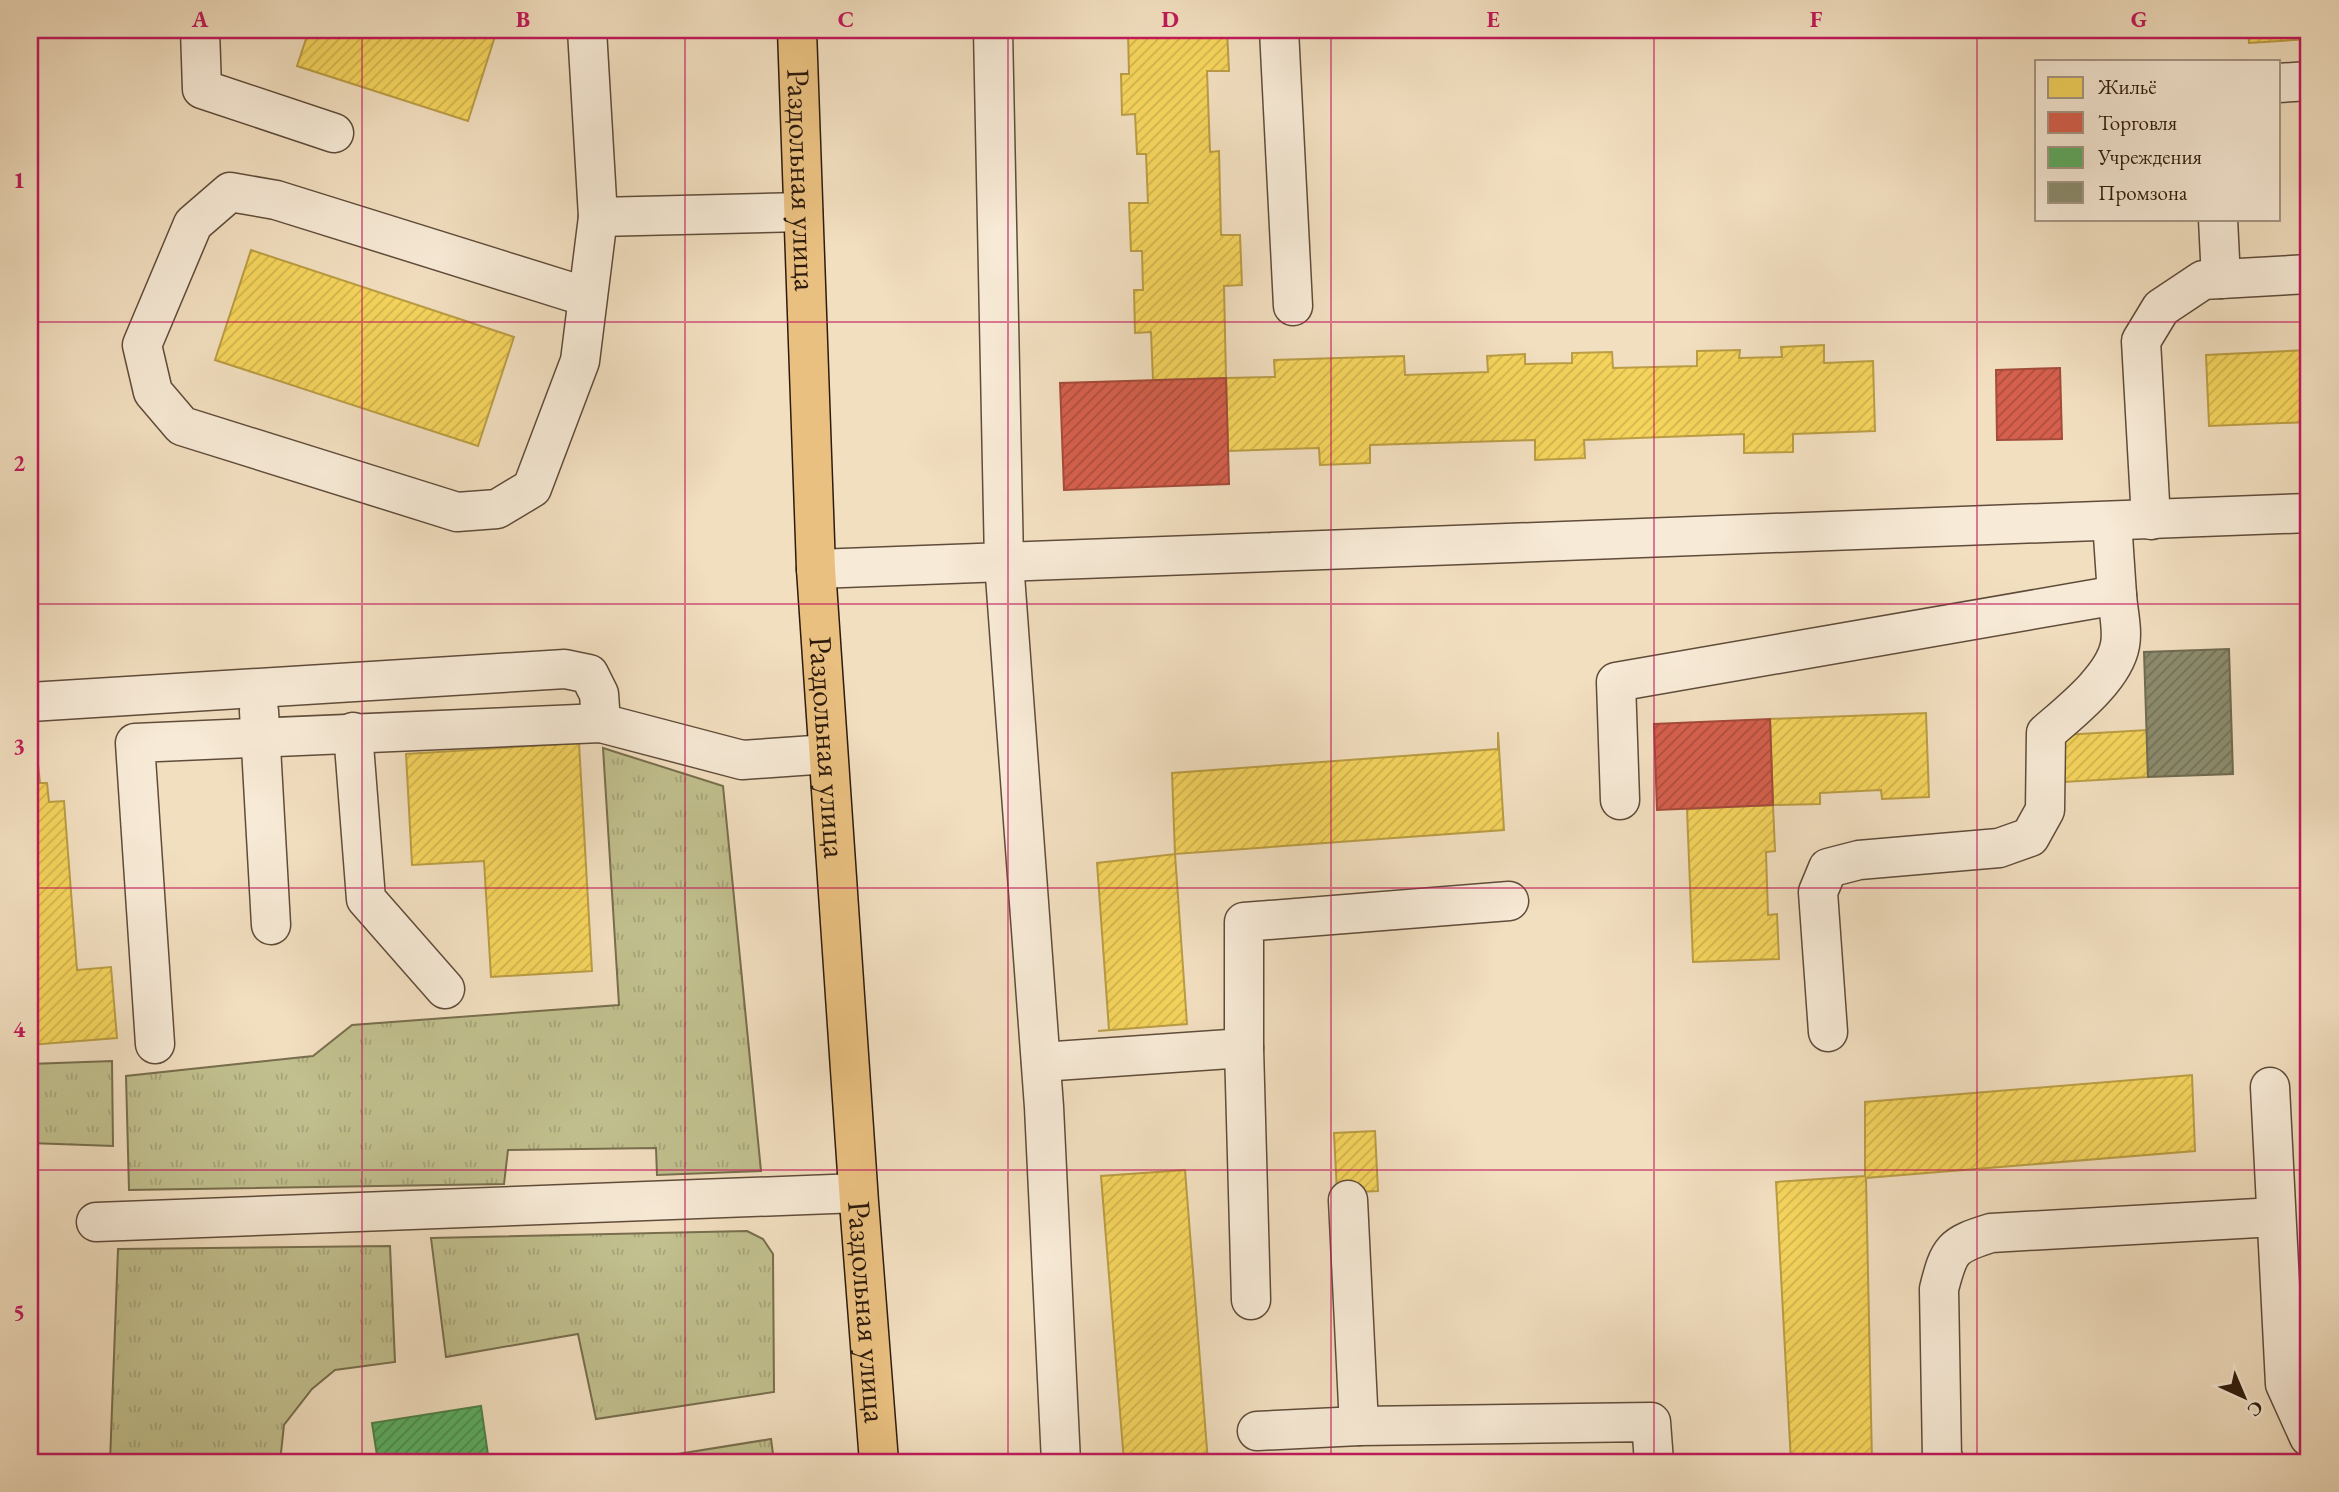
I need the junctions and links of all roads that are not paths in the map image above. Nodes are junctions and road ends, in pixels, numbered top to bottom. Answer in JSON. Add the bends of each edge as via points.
{"nodes":[{"id":1,"x":200,"y":30,"type":"edge"},
{"id":2,"x":587,"y":30,"type":"edge"},
{"id":3,"x":797,"y":30,"type":"edge"},
{"id":4,"x":993,"y":30,"type":"edge"},
{"id":5,"x":1279,"y":30,"type":"edge"},
{"id":6,"x":2309,"y":81,"type":"edge"},
{"id":7,"x":2280,"y":83,"type":"edge"},
{"id":8,"x":334,"y":133,"type":"dead end"},
{"id":9,"x":803,"y":212,"type":"junction"},
{"id":10,"x":598,"y":217,"type":"junction"},
{"id":11,"x":2218,"y":220,"type":"edge"},
{"id":12,"x":2309,"y":274,"type":"edge"},
{"id":13,"x":2221,"y":279,"type":"junction"},
{"id":14,"x":587,"y":298,"type":"junction"},
{"id":15,"x":1293,"y":306,"type":"dead end"},
{"id":16,"x":2309,"y":513,"type":"edge"},
{"id":17,"x":2151,"y":520,"type":"junction"},
{"id":18,"x":2112,"y":521,"type":"junction"},
{"id":19,"x":1004,"y":562,"type":"junction"},
{"id":20,"x":816,"y":569,"type":"junction"},
{"id":21,"x":2117,"y":595,"type":"junction"},
{"id":22,"x":259,"y":688,"type":"junction"},
{"id":23,"x":82,"y":698,"type":"junction"},
{"id":24,"x":30,"y":702,"type":"edge"},
{"id":25,"x":601,"y":723,"type":"junction"},
{"id":26,"x":353,"y":732,"type":"junction"},
{"id":27,"x":260,"y":736,"type":"junction"},
{"id":28,"x":135,"y":743,"type":"junction"},
{"id":29,"x":828,"y":754,"type":"junction"},
{"id":30,"x":1620,"y":800,"type":"dead end"},
{"id":31,"x":1509,"y":901,"type":"dead end"},
{"id":32,"x":271,"y":925,"type":"dead end"},
{"id":33,"x":446,"y":989,"type":"dead end"},
{"id":34,"x":1828,"y":1032,"type":"dead end"},
{"id":35,"x":155,"y":1044,"type":"dead end"},
{"id":36,"x":1244,"y":1048,"type":"junction"},
{"id":37,"x":1041,"y":1062,"type":"junction"},
{"id":38,"x":2270,"y":1087,"type":"dead end"},
{"id":39,"x":858,"y":1193,"type":"junction"},
{"id":40,"x":1348,"y":1200,"type":"dead end"},
{"id":41,"x":2275,"y":1217,"type":"junction"},
{"id":42,"x":96,"y":1222,"type":"dead end"},
{"id":43,"x":1251,"y":1300,"type":"dead end"},
{"id":44,"x":1359,"y":1426,"type":"junction"},
{"id":45,"x":1257,"y":1431,"type":"dead end"},
{"id":46,"x":2309,"y":1437,"type":"edge"},
{"id":47,"x":879,"y":1462,"type":"edge"},
{"id":48,"x":1061,"y":1462,"type":"edge"},
{"id":49,"x":1654,"y":1462,"type":"edge"},
{"id":50,"x":1945,"y":1462,"type":"edge"}],
"edges":[{"from":1,"to":8,"type":"lane","via":[[202,89]]},
{"from":2,"to":10,"type":"lane"},
{"from":3,"to":9,"type":"main road","name":"Раздольная улица"},
{"from":4,"to":19,"type":"lane"},
{"from":5,"to":15,"type":"lane"},
{"from":6,"to":7,"type":"lane"},
{"from":9,"to":10,"type":"lane"},
{"from":9,"to":20,"type":"main road","name":"Раздольная улица"},
{"from":10,"to":14,"type":"lane"},
{"from":11,"to":13,"type":"lane"},
{"from":12,"to":13,"type":"lane"},
{"from":13,"to":17,"type":"lane","via":[[2203,280],[2161,308],[2141,341]]},
{"from":14,"to":14,"type":"lane","via":[[580,361],[532,488],[496,509],[457,512],[182,426],[153,392],[142,345],[193,224],[230,192],[276,200]]},
{"from":16,"to":17,"type":"lane"},
{"from":17,"to":18,"type":"lane"},
{"from":18,"to":19,"type":"lane"},
{"from":18,"to":21,"type":"lane"},
{"from":19,"to":20,"type":"lane"},
{"from":19,"to":37,"type":"lane"},
{"from":20,"to":29,"type":"main road","name":"Раздольная улица"},
{"from":21,"to":30,"type":"lane","via":[[1616,682]]},
{"from":21,"to":34,"type":"lane","via":[[2120,645],[2108,669],[2087,697],[2046,733],[2045,810],[2030,837],[1999,848],[1859,860],[1828,868],[1818,892]]},
{"from":22,"to":23,"type":"lane"},
{"from":22,"to":25,"type":"lane","via":[[565,668],[589,674],[599,694]]},
{"from":22,"to":27,"type":"lane"},
{"from":23,"to":24,"type":"lane"},
{"from":23,"to":28,"type":"lane"},
{"from":25,"to":26,"type":"lane"},
{"from":25,"to":29,"type":"lane","via":[[742,760]]},
{"from":26,"to":27,"type":"lane"},
{"from":26,"to":33,"type":"lane","via":[[366,899]]},
{"from":27,"to":28,"type":"lane"},
{"from":27,"to":32,"type":"lane"},
{"from":28,"to":35,"type":"lane"},
{"from":29,"to":39,"type":"main road","name":"Раздольная улица"},
{"from":31,"to":36,"type":"lane","via":[[1244,922]]},
{"from":36,"to":37,"type":"lane"},
{"from":36,"to":43,"type":"lane"},
{"from":37,"to":48,"type":"lane"},
{"from":38,"to":41,"type":"lane"},
{"from":39,"to":42,"type":"lane"},
{"from":39,"to":47,"type":"main road","name":"Раздольная улица"},
{"from":40,"to":44,"type":"lane"},
{"from":41,"to":46,"type":"lane","via":[[2285,1384]]},
{"from":41,"to":50,"type":"lane","via":[[1992,1233],[1961,1243],[1945,1264],[1939,1289]]},
{"from":44,"to":45,"type":"lane"},
{"from":44,"to":49,"type":"lane","via":[[1651,1422]]}]}
